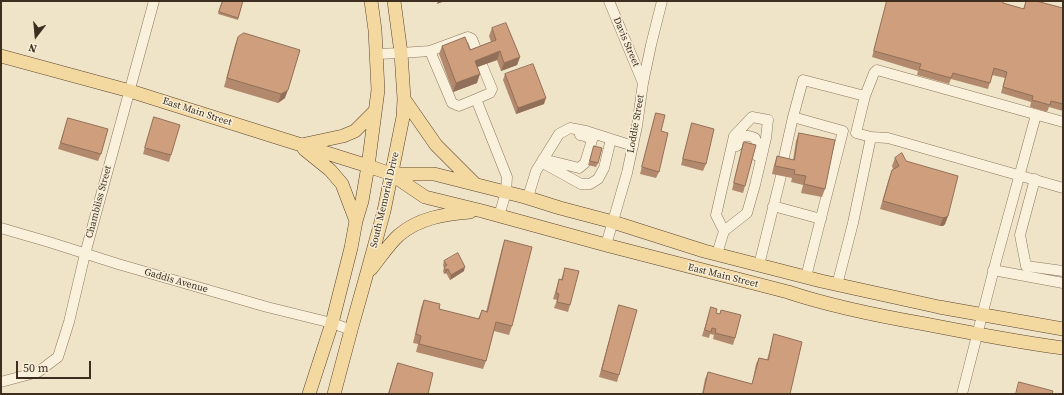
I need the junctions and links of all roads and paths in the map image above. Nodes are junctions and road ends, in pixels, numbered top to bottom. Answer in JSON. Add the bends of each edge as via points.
{"nodes":[{"id":1,"x":154,"y":1,"type":"edge"},
{"id":2,"x":371,"y":1,"type":"edge"},
{"id":3,"x":394,"y":1,"type":"edge"},
{"id":4,"x":609,"y":1,"type":"edge"},
{"id":5,"x":662,"y":1,"type":"edge"},
{"id":6,"x":430,"y":51,"type":"junction"},
{"id":7,"x":401,"y":53,"type":"junction"},
{"id":8,"x":377,"y":54,"type":"junction"},
{"id":9,"x":478,"y":54,"type":"edge"},
{"id":10,"x":1,"y":56,"type":"edge"},
{"id":11,"x":482,"y":65,"type":"edge"},
{"id":12,"x":643,"y":83,"type":"junction"},
{"id":13,"x":130,"y":91,"type":"junction"},
{"id":14,"x":865,"y":96,"type":"junction"},
{"id":15,"x":404,"y":99,"type":"junction"},
{"id":16,"x":476,"y":99,"type":"junction"},
{"id":17,"x":375,"y":111,"type":"junction"},
{"id":18,"x":1036,"y":115,"type":"junction"},
{"id":19,"x":793,"y":117,"type":"junction"},
{"id":20,"x":1063,"y":122,"type":"edge"},
{"id":21,"x":843,"y":131,"type":"junction"},
{"id":22,"x":856,"y":133,"type":"junction"},
{"id":23,"x":871,"y":137,"type":"junction"},
{"id":24,"x":611,"y":139,"type":"junction"},
{"id":25,"x":552,"y":144,"type":"junction"},
{"id":26,"x":300,"y":145,"type":"junction"},
{"id":27,"x":633,"y":146,"type":"junction"},
{"id":28,"x":542,"y":161,"type":"junction"},
{"id":29,"x":368,"y":166,"type":"junction"},
{"id":30,"x":391,"y":174,"type":"junction"},
{"id":31,"x":1020,"y":175,"type":"junction"},
{"id":32,"x":1035,"y":180,"type":"junction"},
{"id":33,"x":475,"y":184,"type":"junction"},
{"id":34,"x":755,"y":185,"type":"junction"},
{"id":35,"x":1063,"y":188,"type":"edge"},
{"id":36,"x":506,"y":192,"type":"junction"},
{"id":37,"x":721,"y":195,"type":"junction"},
{"id":38,"x":528,"y":197,"type":"junction"},
{"id":39,"x":773,"y":206,"type":"junction"},
{"id":40,"x":482,"y":211,"type":"junction"},
{"id":41,"x":499,"y":216,"type":"junction"},
{"id":42,"x":821,"y":219,"type":"junction"},
{"id":43,"x":356,"y":221,"type":"junction"},
{"id":44,"x":613,"y":222,"type":"junction"},
{"id":45,"x":1,"y":228,"type":"edge"},
{"id":46,"x":724,"y":231,"type":"junction"},
{"id":47,"x":606,"y":245,"type":"junction"},
{"id":48,"x":85,"y":254,"type":"junction"},
{"id":49,"x":717,"y":254,"type":"junction"},
{"id":50,"x":759,"y":265,"type":"junction"},
{"id":51,"x":993,"y":270,"type":"junction"},
{"id":52,"x":1063,"y":272,"type":"edge"},
{"id":53,"x":368,"y":273,"type":"junction"},
{"id":54,"x":806,"y":277,"type":"junction"},
{"id":55,"x":1063,"y":283,"type":"edge"},
{"id":56,"x":837,"y":285,"type":"junction"},
{"id":57,"x":983,"y":315,"type":"junction"},
{"id":58,"x":332,"y":324,"type":"junction"},
{"id":59,"x":1063,"y":327,"type":"edge"},
{"id":60,"x":351,"y":330,"type":"junction"},
{"id":61,"x":978,"y":334,"type":"junction"},
{"id":62,"x":1063,"y":348,"type":"edge"},
{"id":63,"x":1,"y":382,"type":"edge"},
{"id":64,"x":309,"y":394,"type":"edge"},
{"id":65,"x":334,"y":394,"type":"edge"},
{"id":66,"x":962,"y":394,"type":"edge"}],
"edges":[{"from":1,"to":13,"type":"street","name":"Chambliss Street"},
{"from":2,"to":8,"type":"main road"},
{"from":3,"to":7,"type":"main road","name":"South Memorial Drive"},
{"from":4,"to":12,"type":"street","name":"Davis Street"},
{"from":5,"to":12,"type":"street","name":"Loddie Street"},
{"from":6,"to":7,"type":"street"},
{"from":6,"to":9,"type":"street","via":[[468,37],[472,39]]},
{"from":6,"to":16,"type":"street","via":[[452,103],[459,106]]},
{"from":7,"to":8,"type":"street"},
{"from":7,"to":15,"type":"main road","name":"South Memorial Drive"},
{"from":8,"to":17,"type":"main road","via":[[378,90]]},
{"from":10,"to":13,"type":"main road","name":"East Main Street"},
{"from":11,"to":16,"type":"street","via":[[492,89],[490,93]]},
{"from":12,"to":27,"type":"street","name":"Loddie Street"},
{"from":13,"to":26,"type":"main road","name":"East Main Street"},
{"from":13,"to":48,"type":"street","name":"Chambliss Street"},
{"from":14,"to":18,"type":"street","via":[[877,70]]},
{"from":14,"to":19,"type":"street","via":[[803,80]]},
{"from":14,"to":22,"type":"street"},
{"from":15,"to":30,"type":"main road","name":"South Memorial Drive"},
{"from":15,"to":33,"type":"main road","via":[[436,145]]},
{"from":16,"to":36,"type":"street","via":[[507,177]]},
{"from":17,"to":26,"type":"main road","via":[[355,131]]},
{"from":17,"to":29,"type":"main road"},
{"from":18,"to":20,"type":"street"},
{"from":18,"to":31,"type":"street"},
{"from":19,"to":21,"type":"street"},
{"from":19,"to":39,"type":"street"},
{"from":21,"to":22,"type":"street"},
{"from":21,"to":42,"type":"street"},
{"from":22,"to":23,"type":"street"},
{"from":23,"to":31,"type":"street","via":[[888,138]]},
{"from":23,"to":56,"type":"street"},
{"from":24,"to":25,"type":"street","via":[[570,128],[558,134]]},
{"from":24,"to":27,"type":"street"},
{"from":24,"to":28,"type":"street","via":[[604,168],[598,179],[590,184],[581,184]]},
{"from":25,"to":28,"type":"street"},
{"from":25,"to":28,"type":"street","via":[[574,134],[592,140],[586,163],[579,168]]},
{"from":26,"to":29,"type":"main road","name":"East Main Street"},
{"from":26,"to":43,"type":"main road","via":[[330,170],[342,184]]},
{"from":27,"to":44,"type":"street","name":"Loddie Street"},
{"from":28,"to":38,"type":"street"},
{"from":29,"to":30,"type":"main road","name":"East Main Street"},
{"from":29,"to":43,"type":"main road"},
{"from":30,"to":33,"type":"main road","name":"East Main Street","via":[[434,174]]},
{"from":30,"to":40,"type":"main road","name":"East Main Street","via":[[425,197]]},
{"from":30,"to":53,"type":"main road","name":"South Memorial Drive"},
{"from":31,"to":32,"type":"street"},
{"from":31,"to":51,"type":"street"},
{"from":32,"to":35,"type":"street"},
{"from":32,"to":52,"type":"street","via":[[1020,234],[1026,266]]},
{"from":33,"to":36,"type":"main road","name":"East Main Street"},
{"from":34,"to":37,"type":"street","via":[[753,170],[758,144],[755,138],[744,135],[739,139],[728,183]]},
{"from":34,"to":37,"type":"street","via":[[768,120],[752,117],[734,136]]},
{"from":34,"to":46,"type":"street","via":[[747,213]]},
{"from":36,"to":38,"type":"main road","name":"East Main Street"},
{"from":36,"to":41,"type":"street"},
{"from":37,"to":46,"type":"street","via":[[716,215]]},
{"from":38,"to":44,"type":"main road","name":"East Main Street"},
{"from":39,"to":42,"type":"street"},
{"from":39,"to":50,"type":"street"},
{"from":40,"to":41,"type":"main road","name":"East Main Street"},
{"from":40,"to":53,"type":"main road","via":[[442,215],[418,223],[398,236]]},
{"from":41,"to":47,"type":"main road","name":"East Main Street"},
{"from":42,"to":54,"type":"street"},
{"from":43,"to":58,"type":"main road"},
{"from":44,"to":47,"type":"street","name":"Loddie Street"},
{"from":44,"to":49,"type":"main road","name":"East Main Street"},
{"from":45,"to":48,"type":"street","name":"Gaddis Avenue"},
{"from":46,"to":49,"type":"street"},
{"from":47,"to":61,"type":"main road","name":"East Main Street","via":[[846,309]]},
{"from":48,"to":58,"type":"street","name":"Gaddis Avenue"},
{"from":48,"to":63,"type":"street","name":"Chambliss Street","via":[[58,357],[38,372]]},
{"from":49,"to":50,"type":"main road","name":"East Main Street"},
{"from":50,"to":54,"type":"main road","name":"East Main Street"},
{"from":51,"to":55,"type":"street"},
{"from":51,"to":57,"type":"street"},
{"from":53,"to":60,"type":"main road","name":"South Memorial Drive"},
{"from":54,"to":56,"type":"main road","name":"East Main Street"},
{"from":56,"to":57,"type":"main road","name":"East Main Street"},
{"from":57,"to":59,"type":"main road","name":"East Main Street"},
{"from":57,"to":61,"type":"street"},
{"from":58,"to":60,"type":"street","name":"Gaddis Avenue"},
{"from":58,"to":64,"type":"main road"},
{"from":60,"to":65,"type":"main road","name":"South Memorial Drive"},
{"from":61,"to":62,"type":"main road","name":"East Main Street"},
{"from":61,"to":66,"type":"street"}]}
